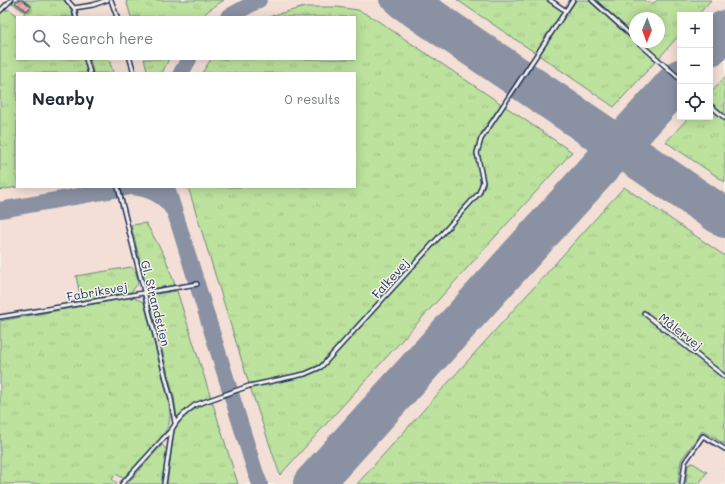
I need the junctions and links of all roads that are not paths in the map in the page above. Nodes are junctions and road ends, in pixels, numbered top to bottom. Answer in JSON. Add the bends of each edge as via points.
{"nodes":[{"id":1,"x":11,"y":0,"type":"edge"},
{"id":2,"x":67,"y":0,"type":"edge"},
{"id":3,"x":107,"y":0,"type":"edge"},
{"id":4,"x":111,"y":0,"type":"edge"},
{"id":5,"x":550,"y":0,"type":"edge"},
{"id":6,"x":574,"y":0,"type":"edge"},
{"id":7,"x":592,"y":0,"type":"edge"},
{"id":8,"x":74,"y":8,"type":"junction"},
{"id":9,"x":0,"y":11,"type":"edge"},
{"id":10,"x":566,"y":11,"type":"junction"},
{"id":11,"x":76,"y":16,"type":"edge"},
{"id":12,"x":117,"y":16,"type":"edge"},
{"id":13,"x":629,"y":34,"type":"edge"},
{"id":14,"x":645,"y":48,"type":"edge"},
{"id":15,"x":86,"y":60,"type":"edge"},
{"id":16,"x":130,"y":60,"type":"edge"},
{"id":17,"x":90,"y":72,"type":"edge"},
{"id":18,"x":134,"y":72,"type":"edge"},
{"id":19,"x":677,"y":76,"type":"edge"},
{"id":20,"x":713,"y":108,"type":"edge"},
{"id":21,"x":725,"y":118,"type":"edge"},
{"id":22,"x":118,"y":188,"type":"edge"},
{"id":23,"x":197,"y":284,"type":"dead end"},
{"id":24,"x":144,"y":292,"type":"junction"},
{"id":25,"x":644,"y":313,"type":"dead end"},
{"id":26,"x":0,"y":317,"type":"edge"},
{"id":27,"x":725,"y":377,"type":"edge"},
{"id":28,"x":175,"y":423,"type":"junction"},
{"id":29,"x":172,"y":429,"type":"junction"},
{"id":30,"x":725,"y":449,"type":"edge"},
{"id":31,"x":122,"y":484,"type":"edge"},
{"id":32,"x":164,"y":484,"type":"edge"},
{"id":33,"x":682,"y":484,"type":"edge"}],
"edges":[{"from":1,"to":9,"type":"lane"},
{"from":2,"to":8,"type":"lane"},
{"from":3,"to":8,"type":"lane"},
{"from":4,"to":12,"type":"lane"},
{"from":5,"to":10,"type":"lane"},
{"from":6,"to":10,"type":"lane","name":"Falkevej"},
{"from":7,"to":13,"type":"lane"},
{"from":8,"to":11,"type":"lane"},
{"from":10,"to":28,"type":"lane","name":"Falkevej","via":[[480,139],[477,153],[483,182],[479,193],[328,360],[318,369],[305,374],[249,386],[195,405]]},
{"from":14,"to":19,"type":"lane"},
{"from":15,"to":17,"type":"lane"},
{"from":16,"to":18,"type":"lane"},
{"from":20,"to":21,"type":"lane"},
{"from":22,"to":24,"type":"lane","name":"Gl. Strandstien"},
{"from":23,"to":24,"type":"lane","name":"Fabriksvej"},
{"from":24,"to":26,"type":"lane","name":"Fabriksvej"},
{"from":24,"to":28,"type":"lane","name":"Gl. Strandstien"},
{"from":25,"to":27,"type":"lane","name":"Målervej"},
{"from":28,"to":29,"type":"lane","name":"Falkevej"},
{"from":29,"to":31,"type":"lane"},
{"from":29,"to":32,"type":"lane","name":"Falkevej"},
{"from":30,"to":33,"type":"lane","via":[[703,436],[685,462]]}]}
